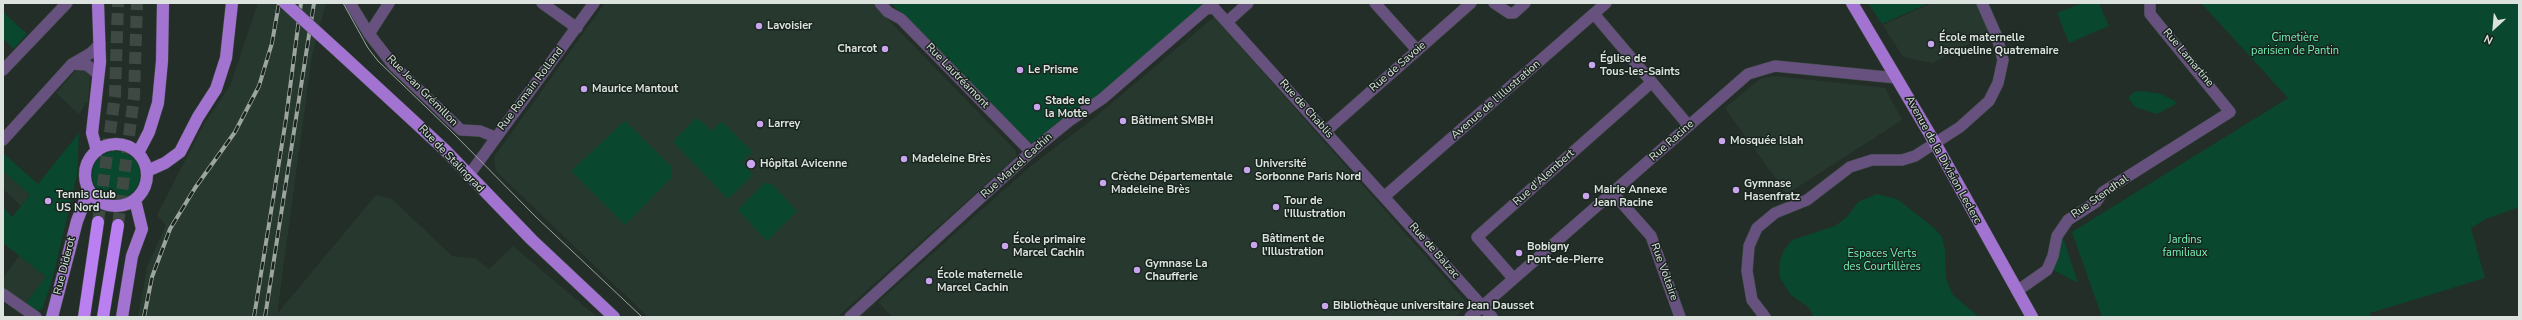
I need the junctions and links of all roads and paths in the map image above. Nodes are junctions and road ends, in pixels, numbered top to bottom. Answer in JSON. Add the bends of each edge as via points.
{"nodes":[{"id":1,"x":67,"y":3,"type":"edge"},
{"id":2,"x":98,"y":3,"type":"edge"},
{"id":3,"x":163,"y":3,"type":"edge"},
{"id":4,"x":232,"y":3,"type":"edge"},
{"id":5,"x":285,"y":3,"type":"edge"},
{"id":6,"x":350,"y":3,"type":"edge"},
{"id":7,"x":389,"y":3,"type":"edge"},
{"id":8,"x":542,"y":3,"type":"edge"},
{"id":9,"x":594,"y":3,"type":"edge"},
{"id":10,"x":880,"y":3,"type":"edge"},
{"id":11,"x":1248,"y":3,"type":"edge"},
{"id":12,"x":1375,"y":3,"type":"edge"},
{"id":13,"x":1471,"y":3,"type":"edge"},
{"id":14,"x":1494,"y":3,"type":"edge"},
{"id":15,"x":1525,"y":3,"type":"edge"},
{"id":16,"x":1606,"y":3,"type":"edge"},
{"id":17,"x":1852,"y":3,"type":"edge"},
{"id":18,"x":1982,"y":3,"type":"edge"},
{"id":19,"x":2150,"y":3,"type":"edge"},
{"id":20,"x":1594,"y":14,"type":"junction"},
{"id":21,"x":1228,"y":22,"type":"junction"},
{"id":22,"x":577,"y":28,"type":"junction"},
{"id":23,"x":369,"y":34,"type":"junction"},
{"id":24,"x":100,"y":44,"type":"junction"},
{"id":25,"x":1417,"y":50,"type":"junction"},
{"id":26,"x":72,"y":64,"type":"junction"},
{"id":27,"x":3,"y":70,"type":"edge"},
{"id":28,"x":98,"y":74,"type":"junction"},
{"id":29,"x":1897,"y":78,"type":"junction"},
{"id":30,"x":1652,"y":82,"type":"junction"},
{"id":31,"x":2230,"y":112,"type":"joint"},
{"id":32,"x":1689,"y":126,"type":"junction"},
{"id":33,"x":1326,"y":130,"type":"junction"},
{"id":34,"x":495,"y":137,"type":"junction"},
{"id":35,"x":3,"y":140,"type":"edge"},
{"id":36,"x":1935,"y":143,"type":"junction"},
{"id":37,"x":97,"y":151,"type":"junction"},
{"id":38,"x":1031,"y":152,"type":"junction"},
{"id":39,"x":138,"y":153,"type":"junction"},
{"id":40,"x":147,"y":170,"type":"junction"},
{"id":41,"x":469,"y":175,"type":"junction"},
{"id":42,"x":89,"y":190,"type":"junction"},
{"id":43,"x":1613,"y":193,"type":"junction"},
{"id":44,"x":1385,"y":196,"type":"junction"},
{"id":45,"x":134,"y":200,"type":"junction"},
{"id":46,"x":103,"y":203,"type":"junction"},
{"id":47,"x":79,"y":216,"type":"junction"},
{"id":48,"x":98,"y":222,"type":"tunnel mouth"},
{"id":49,"x":118,"y":225,"type":"tunnel mouth"},
{"id":50,"x":1513,"y":278,"type":"junction"},
{"id":51,"x":2017,"y":291,"type":"junction"},
{"id":52,"x":3,"y":294,"type":"edge"},
{"id":53,"x":1482,"y":306,"type":"junction"},
{"id":54,"x":36,"y":317,"type":"edge"},
{"id":55,"x":52,"y":317,"type":"edge"},
{"id":56,"x":84,"y":317,"type":"edge"},
{"id":57,"x":103,"y":317,"type":"edge"},
{"id":58,"x":122,"y":317,"type":"edge"},
{"id":59,"x":614,"y":317,"type":"edge"},
{"id":60,"x":850,"y":317,"type":"edge"},
{"id":61,"x":1470,"y":317,"type":"edge"},
{"id":62,"x":1492,"y":317,"type":"edge"},
{"id":63,"x":1680,"y":317,"type":"edge"},
{"id":64,"x":1765,"y":317,"type":"edge"},
{"id":65,"x":2032,"y":317,"type":"edge"}],
"edges":[{"from":1,"to":27,"type":"street"},
{"from":2,"to":24,"type":"main road"},
{"from":3,"to":39,"type":"main road","via":[[158,103],[149,132]]},
{"from":4,"to":40,"type":"main road","via":[[228,51],[216,89],[180,152],[165,163]]},
{"from":5,"to":41,"type":"main road","name":"Rue de Stalingrad","bridge":true},
{"from":6,"to":23,"type":"street","name":"Rue Jean Grémillon"},
{"from":7,"to":23,"type":"street"},
{"from":8,"to":22,"type":"street"},
{"from":9,"to":22,"type":"street","name":"Rue Romain Rolland"},
{"from":10,"to":38,"type":"street","name":"Rue Lautréamont","via":[[888,12],[901,19]]},
{"from":11,"to":21,"type":"street"},
{"from":12,"to":25,"type":"street"},
{"from":13,"to":25,"type":"street","name":"Rue de Savoie"},
{"from":14,"to":15,"type":"street","via":[[1510,14]]},
{"from":16,"to":20,"type":"street","name":"Avenue de l'Illustration"},
{"from":17,"to":29,"type":"main road","name":"Avenue de la Division Leclerc"},
{"from":18,"to":36,"type":"street","via":[[1997,37],[2003,60],[1998,83],[1989,101],[1973,116]]},
{"from":19,"to":31,"type":"street","name":"Rue Lamartine","via":[[2150,14]]},
{"from":20,"to":30,"type":"street"},
{"from":20,"to":44,"type":"street","name":"Avenue de l'Illustration"},
{"from":21,"to":33,"type":"street","name":"Rue de Chablis"},
{"from":21,"to":38,"type":"street","name":"Rue Marcel Cachin","via":[[1214,8],[1206,9],[1102,99],[1069,121]]},
{"from":22,"to":34,"type":"street","name":"Rue Romain Rolland"},
{"from":23,"to":34,"type":"street","name":"Rue Jean Grémillon","via":[[394,66],[461,130],[480,131]]},
{"from":24,"to":26,"type":"street","via":[[91,53]]},
{"from":24,"to":28,"type":"main road"},
{"from":25,"to":33,"type":"street","name":"Rue de Savoie"},
{"from":26,"to":28,"type":"street","via":[[87,65]]},
{"from":26,"to":35,"type":"street"},
{"from":28,"to":37,"type":"main road","via":[[92,133]]},
{"from":29,"to":32,"type":"street","name":"Rue Racine","via":[[1775,66],[1757,69]]},
{"from":29,"to":36,"type":"main road","name":"Avenue de la Division Leclerc"},
{"from":30,"to":32,"type":"street"},
{"from":30,"to":50,"type":"street","name":"Rue d'Alembert","via":[[1476,237]]},
{"from":31,"to":51,"type":"street","name":"Rue Stendhal","via":[[2103,192],[2096,202],[2068,220],[2056,236],[2053,256],[2047,270]]},
{"from":32,"to":43,"type":"street","name":"Rue Racine"},
{"from":33,"to":44,"type":"street","name":"Rue de Chablis"},
{"from":34,"to":41,"type":"street","name":"Rue Romain Rolland"},
{"from":36,"to":51,"type":"main road","name":"Avenue de la Division Leclerc"},
{"from":36,"to":64,"type":"street","via":[[1915,156],[1902,160],[1872,160],[1850,167],[1807,200],[1775,213],[1757,228],[1749,246],[1747,270],[1752,300]]},
{"from":37,"to":39,"type":"main road","via":[[118,144]]},
{"from":37,"to":42,"type":"main road","via":[[86,169]]},
{"from":38,"to":60,"type":"street","name":"Rue Marcel Cachin"},
{"from":39,"to":40,"type":"main road"},
{"from":40,"to":45,"type":"main road","via":[[145,187]]},
{"from":41,"to":59,"type":"main road","name":"Rue de Stalingrad","via":[[564,272]]},
{"from":42,"to":46,"type":"main road"},
{"from":42,"to":47,"type":"main road","name":"Rue Diderot"},
{"from":43,"to":50,"type":"street","name":"Rue Racine"},
{"from":43,"to":63,"type":"street","name":"Rue Voltaire","via":[[1651,236]]},
{"from":44,"to":53,"type":"street","name":"Rue de Balzac"},
{"from":45,"to":46,"type":"main road","via":[[125,205]]},
{"from":45,"to":58,"type":"main road","via":[[142,228],[132,256]]},
{"from":46,"to":47,"type":"main road"},
{"from":47,"to":55,"type":"main road","name":"Rue Diderot"},
{"from":48,"to":56,"type":"highway"},
{"from":49,"to":57,"type":"highway"},
{"from":50,"to":53,"type":"street","name":"Rue Racine"},
{"from":51,"to":65,"type":"main road","name":"Avenue de la Division Leclerc"},
{"from":52,"to":54,"type":"street"},
{"from":53,"to":61,"type":"street","name":"Rue Racine"},
{"from":53,"to":62,"type":"street","name":"Rue de Balzac"}]}
